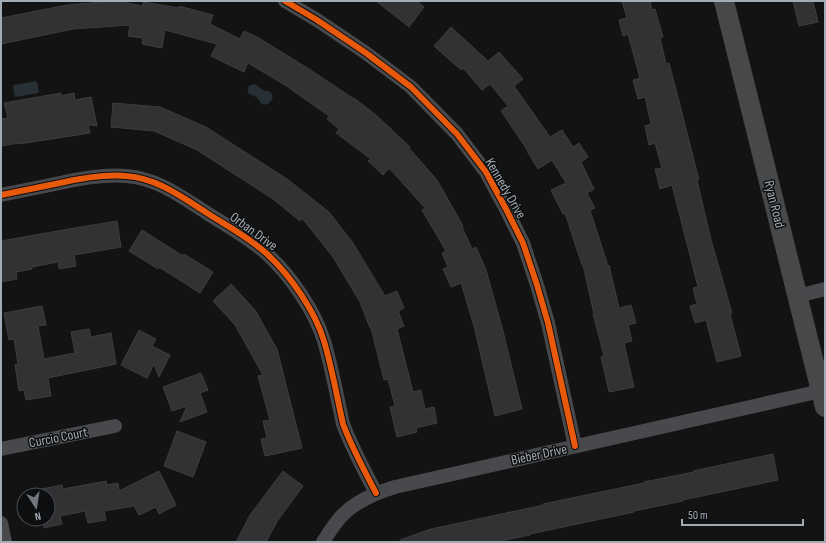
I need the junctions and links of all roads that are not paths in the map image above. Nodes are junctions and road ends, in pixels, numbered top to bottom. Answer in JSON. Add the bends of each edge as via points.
{"nodes":[{"id":1,"x":285,"y":1,"type":"edge"},
{"id":2,"x":724,"y":1,"type":"edge"},
{"id":3,"x":1,"y":195,"type":"edge"},
{"id":4,"x":825,"y":289,"type":"edge"},
{"id":5,"x":798,"y":296,"type":"junction"},
{"id":6,"x":823,"y":399,"type":"edge"},
{"id":7,"x":115,"y":426,"type":"dead end"},
{"id":8,"x":576,"y":446,"type":"junction"},
{"id":9,"x":1,"y":449,"type":"edge"},
{"id":10,"x":376,"y":493,"type":"junction"},
{"id":11,"x":1,"y":523,"type":"edge"},
{"id":12,"x":5,"y":542,"type":"edge"},
{"id":13,"x":323,"y":542,"type":"edge"}],
"edges":[{"from":1,"to":8,"type":"street","name":"Kennedy Drive","via":[[366,53],[411,87],[457,134],[486,172],[523,243],[537,285]]},
{"from":2,"to":5,"type":"main road","name":"Ryan Road"},
{"from":3,"to":10,"type":"street","name":"Orban Drive","via":[[103,175],[147,180],[174,192],[267,253],[295,285],[318,326],[324,341],[343,424],[351,446]]},
{"from":4,"to":5,"type":"street"},
{"from":5,"to":6,"type":"main road","name":"Ryan Road"},
{"from":6,"to":8,"type":"street","name":"Bieber Drive"},
{"from":7,"to":9,"type":"street","name":"Curcio Court"},
{"from":8,"to":10,"type":"street","name":"Bieber Drive","via":[[404,484]]},
{"from":10,"to":13,"type":"street","name":"Bieber Drive","via":[[355,505],[340,518]]},
{"from":11,"to":12,"type":"street"}]}
